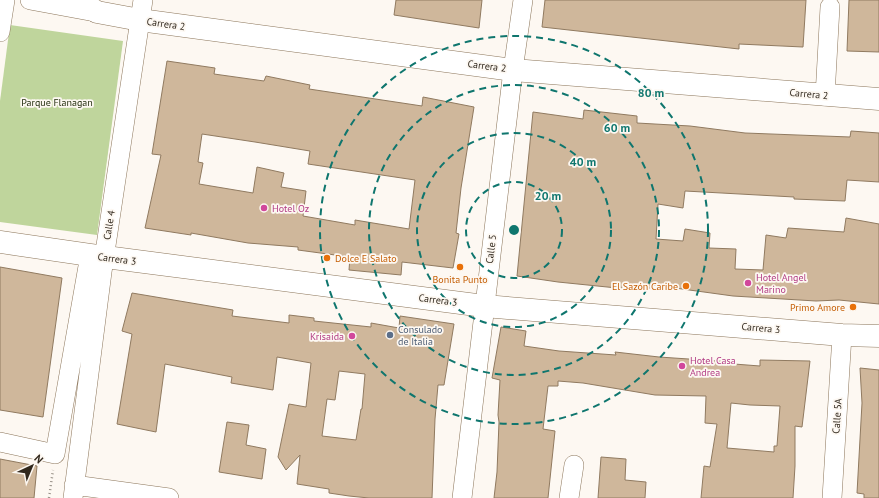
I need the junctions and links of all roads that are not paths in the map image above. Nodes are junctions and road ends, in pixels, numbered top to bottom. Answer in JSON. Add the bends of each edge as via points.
{"nodes":[{"id":1,"x":5,"y":0,"type":"edge"},
{"id":2,"x":30,"y":0,"type":"edge"},
{"id":3,"x":78,"y":0,"type":"edge"},
{"id":4,"x":523,"y":0,"type":"edge"},
{"id":5,"x":830,"y":7,"type":"dead end"},
{"id":6,"x":142,"y":10,"type":"edge"},
{"id":7,"x":97,"y":12,"type":"junction"},
{"id":8,"x":0,"y":32,"type":"edge"},
{"id":9,"x":513,"y":70,"type":"junction"},
{"id":10,"x":825,"y":96,"type":"junction"},
{"id":11,"x":879,"y":99,"type":"edge"},
{"id":12,"x":0,"y":242,"type":"edge"},
{"id":13,"x":97,"y":256,"type":"junction"},
{"id":14,"x":484,"y":306,"type":"junction"},
{"id":15,"x":842,"y":335,"type":"junction"},
{"id":16,"x":879,"y":336,"type":"edge"},
{"id":17,"x":60,"y":417,"type":"junction"},
{"id":18,"x":82,"y":421,"type":"junction"},
{"id":19,"x":0,"y":442,"type":"edge"},
{"id":20,"x":574,"y":465,"type":"dead end"},
{"id":21,"x":73,"y":492,"type":"edge"},
{"id":22,"x":169,"y":498,"type":"edge"},
{"id":23,"x":462,"y":498,"type":"edge"},
{"id":24,"x":569,"y":498,"type":"edge"},
{"id":25,"x":832,"y":498,"type":"edge"}],
"edges":[{"from":1,"to":8,"type":"street"},
{"from":2,"to":7,"type":"street","name":"Carrera 2"},
{"from":3,"to":7,"type":"main road","name":"Carrera 2"},
{"from":4,"to":9,"type":"street","name":"Calle 5"},
{"from":5,"to":10,"type":"street"},
{"from":6,"to":7,"type":"main road","name":"Carrera 2"},
{"from":6,"to":9,"type":"main road","name":"Carrera 2"},
{"from":6,"to":13,"type":"street","name":"Calle 4"},
{"from":9,"to":10,"type":"main road","name":"Carrera 2"},
{"from":9,"to":14,"type":"street","name":"Calle 5"},
{"from":10,"to":11,"type":"main road","name":"Carrera 2"},
{"from":12,"to":13,"type":"main road","name":"Carrera 3"},
{"from":13,"to":14,"type":"main road","name":"Carrera 3"},
{"from":13,"to":17,"type":"street"},
{"from":13,"to":18,"type":"street","name":"Calle 4"},
{"from":14,"to":15,"type":"main road","name":"Carrera 3"},
{"from":14,"to":23,"type":"street","name":"Calle 5"},
{"from":15,"to":16,"type":"main road","name":"Carrera 3"},
{"from":15,"to":25,"type":"street","name":"Calle 5A"},
{"from":17,"to":18,"type":"street"},
{"from":17,"to":19,"type":"street","via":[[55,454]]},
{"from":18,"to":21,"type":"street","name":"Calle 4"},
{"from":20,"to":24,"type":"street"},
{"from":21,"to":22,"type":"street"}]}
